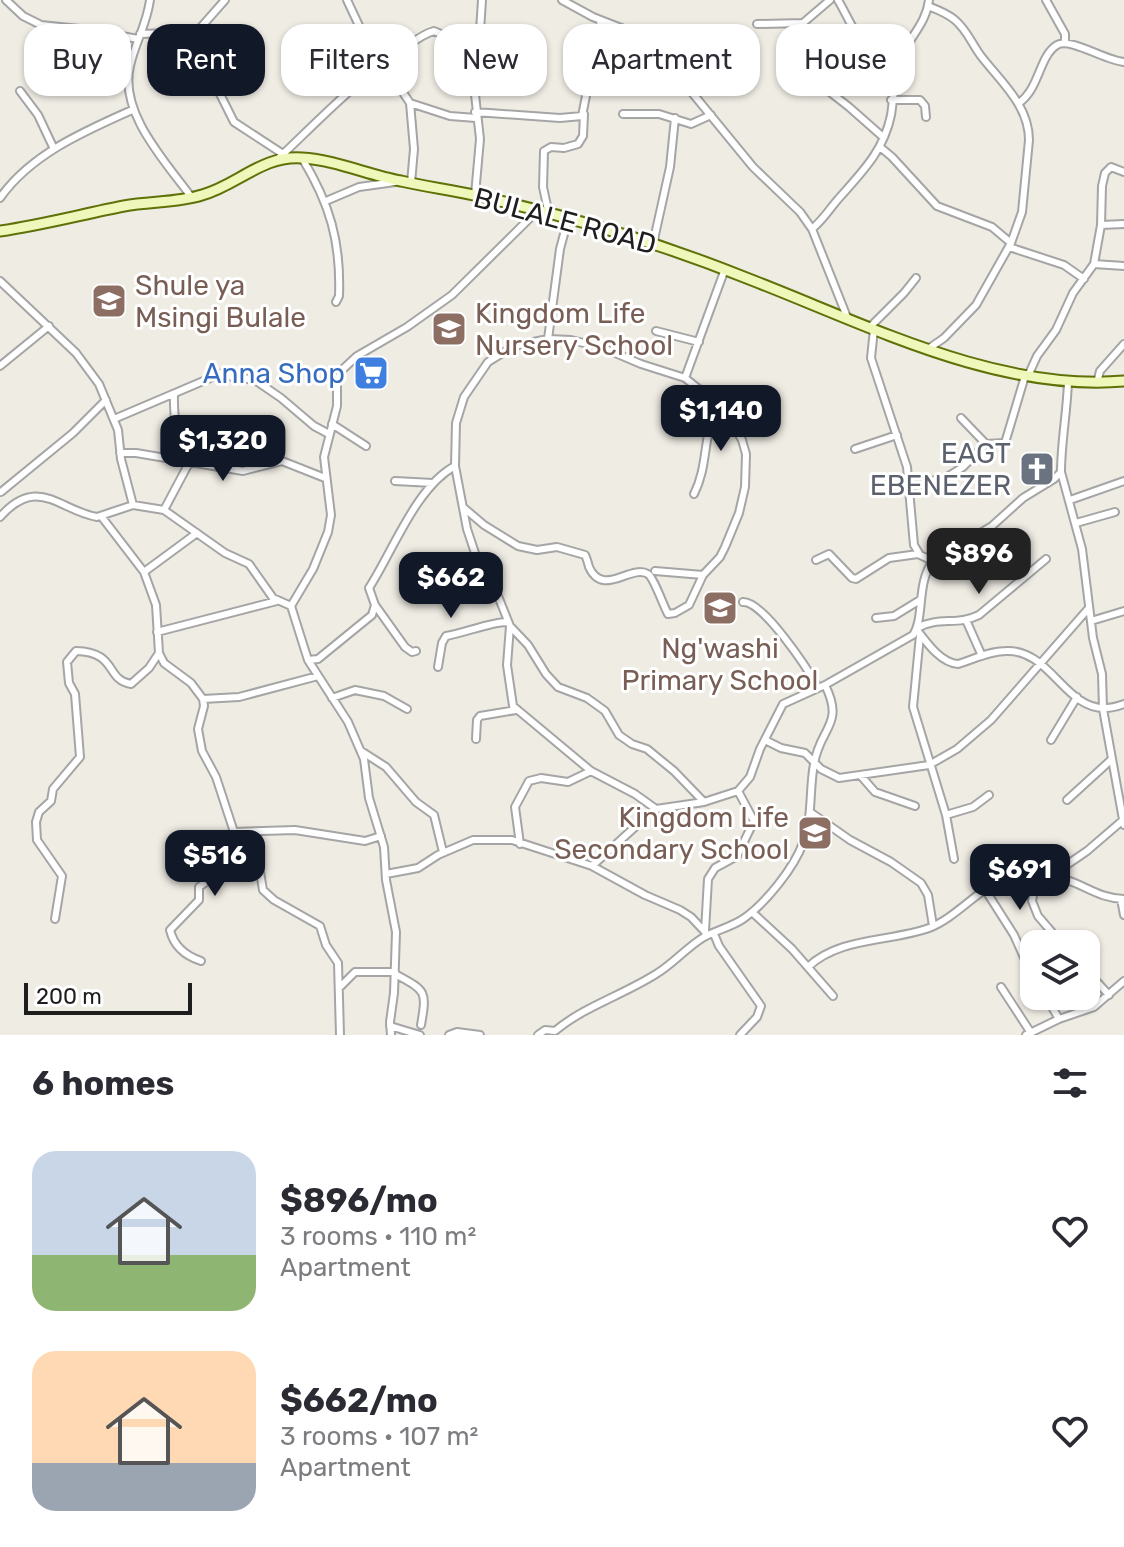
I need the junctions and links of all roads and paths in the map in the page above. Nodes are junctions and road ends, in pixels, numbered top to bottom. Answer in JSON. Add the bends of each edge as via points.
{"nodes":[{"id":1,"x":6,"y":0,"type":"edge"},
{"id":2,"x":150,"y":0,"type":"edge"},
{"id":3,"x":225,"y":0,"type":"edge"},
{"id":4,"x":347,"y":0,"type":"edge"},
{"id":5,"x":482,"y":0,"type":"edge"},
{"id":6,"x":562,"y":0,"type":"edge"},
{"id":7,"x":585,"y":0,"type":"edge"},
{"id":8,"x":830,"y":0,"type":"edge"},
{"id":9,"x":838,"y":0,"type":"edge"},
{"id":10,"x":1046,"y":0,"type":"edge"},
{"id":11,"x":928,"y":3,"type":"edge"},
{"id":12,"x":584,"y":12,"type":"junction"},
{"id":13,"x":601,"y":20,"type":"junction"},
{"id":14,"x":204,"y":24,"type":"edge"},
{"id":15,"x":360,"y":24,"type":"edge"},
{"id":16,"x":480,"y":24,"type":"edge"},
{"id":17,"x":757,"y":24,"type":"dead end"},
{"id":18,"x":851,"y":24,"type":"edge"},
{"id":19,"x":147,"y":35,"type":"edge"},
{"id":20,"x":139,"y":36,"type":"junction"},
{"id":21,"x":915,"y":36,"type":"edge"},
{"id":22,"x":1065,"y":42,"type":"junction"},
{"id":23,"x":1124,"y":62,"type":"edge"},
{"id":24,"x":20,"y":91,"type":"dead end"},
{"id":25,"x":221,"y":96,"type":"edge"},
{"id":26,"x":341,"y":96,"type":"edge"},
{"id":27,"x":405,"y":96,"type":"edge"},
{"id":28,"x":474,"y":96,"type":"edge"},
{"id":29,"x":835,"y":96,"type":"edge"},
{"id":30,"x":892,"y":96,"type":"edge"},
{"id":31,"x":891,"y":100,"type":"junction"},
{"id":32,"x":410,"y":103,"type":"junction"},
{"id":33,"x":1019,"y":103,"type":"junction"},
{"id":34,"x":132,"y":110,"type":"junction"},
{"id":35,"x":584,"y":114,"type":"junction"},
{"id":36,"x":623,"y":114,"type":"dead end"},
{"id":37,"x":476,"y":115,"type":"junction"},
{"id":38,"x":711,"y":115,"type":"junction"},
{"id":39,"x":926,"y":117,"type":"dead end"},
{"id":40,"x":675,"y":118,"type":"junction"},
{"id":41,"x":883,"y":137,"type":"junction"},
{"id":42,"x":880,"y":147,"type":"junction"},
{"id":43,"x":54,"y":149,"type":"junction"},
{"id":44,"x":281,"y":156,"type":"junction"},
{"id":45,"x":302,"y":158,"type":"junction"},
{"id":46,"x":1124,"y":172,"type":"edge"},
{"id":47,"x":399,"y":181,"type":"junction"},
{"id":48,"x":411,"y":183,"type":"junction"},
{"id":49,"x":475,"y":195,"type":"junction"},
{"id":50,"x":0,"y":198,"type":"edge"},
{"id":51,"x":192,"y":198,"type":"junction"},
{"id":52,"x":326,"y":201,"type":"junction"},
{"id":53,"x":537,"y":211,"type":"junction"},
{"id":54,"x":549,"y":215,"type":"junction"},
{"id":55,"x":568,"y":219,"type":"junction"},
{"id":56,"x":1124,"y":224,"type":"edge"},
{"id":57,"x":1101,"y":225,"type":"junction"},
{"id":58,"x":812,"y":229,"type":"junction"},
{"id":59,"x":0,"y":231,"type":"edge"},
{"id":60,"x":653,"y":244,"type":"junction"},
{"id":61,"x":1010,"y":245,"type":"junction"},
{"id":62,"x":1094,"y":264,"type":"junction"},
{"id":63,"x":1124,"y":266,"type":"edge"},
{"id":64,"x":725,"y":269,"type":"junction"},
{"id":65,"x":916,"y":278,"type":"dead end"},
{"id":66,"x":1084,"y":279,"type":"junction"},
{"id":67,"x":0,"y":281,"type":"edge"},
{"id":68,"x":336,"y":302,"type":"dead end"},
{"id":69,"x":847,"y":318,"type":"junction"},
{"id":70,"x":49,"y":326,"type":"junction"},
{"id":71,"x":872,"y":328,"type":"junction"},
{"id":72,"x":656,"y":331,"type":"dead end"},
{"id":73,"x":548,"y":339,"type":"junction"},
{"id":74,"x":699,"y":342,"type":"junction"},
{"id":75,"x":1124,"y":344,"type":"edge"},
{"id":76,"x":928,"y":349,"type":"junction"},
{"id":77,"x":0,"y":366,"type":"edge"},
{"id":78,"x":1027,"y":376,"type":"junction"},
{"id":79,"x":685,"y":378,"type":"junction"},
{"id":80,"x":1124,"y":381,"type":"edge"},
{"id":81,"x":1068,"y":382,"type":"junction"},
{"id":82,"x":1097,"y":383,"type":"junction"},
{"id":83,"x":174,"y":395,"type":"junction"},
{"id":84,"x":106,"y":399,"type":"junction"},
{"id":85,"x":717,"y":402,"type":"junction"},
{"id":86,"x":961,"y":418,"type":"dead end"},
{"id":87,"x":114,"y":419,"type":"junction"},
{"id":88,"x":332,"y":424,"type":"junction"},
{"id":89,"x":329,"y":434,"type":"junction"},
{"id":90,"x":897,"y":435,"type":"junction"},
{"id":91,"x":986,"y":444,"type":"junction"},
{"id":92,"x":366,"y":446,"type":"dead end"},
{"id":93,"x":855,"y":449,"type":"dead end"},
{"id":94,"x":120,"y":453,"type":"junction"},
{"id":95,"x":175,"y":460,"type":"junction"},
{"id":96,"x":189,"y":463,"type":"junction"},
{"id":97,"x":455,"y":466,"type":"junction"},
{"id":98,"x":1061,"y":472,"type":"junction"},
{"id":99,"x":325,"y":478,"type":"junction"},
{"id":100,"x":395,"y":481,"type":"dead end"},
{"id":101,"x":1124,"y":481,"type":"edge"},
{"id":102,"x":433,"y":483,"type":"junction"},
{"id":103,"x":908,"y":487,"type":"junction"},
{"id":104,"x":0,"y":492,"type":"edge"},
{"id":105,"x":694,"y":494,"type":"dead end"},
{"id":106,"x":1070,"y":500,"type":"junction"},
{"id":107,"x":14,"y":502,"type":"junction"},
{"id":108,"x":133,"y":505,"type":"junction"},
{"id":109,"x":464,"y":508,"type":"junction"},
{"id":110,"x":164,"y":510,"type":"junction"},
{"id":111,"x":1115,"y":512,"type":"dead end"},
{"id":112,"x":101,"y":516,"type":"junction"},
{"id":113,"x":0,"y":517,"type":"edge"},
{"id":114,"x":1076,"y":523,"type":"junction"},
{"id":115,"x":197,"y":533,"type":"junction"},
{"id":116,"x":918,"y":554,"type":"junction"},
{"id":117,"x":1046,"y":559,"type":"dead end"},
{"id":118,"x":816,"y":560,"type":"dead end"},
{"id":119,"x":933,"y":561,"type":"junction"},
{"id":120,"x":655,"y":571,"type":"dead end"},
{"id":121,"x":144,"y":572,"type":"junction"},
{"id":122,"x":703,"y":575,"type":"junction"},
{"id":123,"x":920,"y":600,"type":"junction"},
{"id":124,"x":277,"y":601,"type":"junction"},
{"id":125,"x":743,"y":602,"type":"dead end"},
{"id":126,"x":375,"y":605,"type":"junction"},
{"id":127,"x":291,"y":606,"type":"junction"},
{"id":128,"x":1088,"y":609,"type":"junction"},
{"id":129,"x":1124,"y":611,"type":"edge"},
{"id":130,"x":876,"y":618,"type":"dead end"},
{"id":131,"x":966,"y":620,"type":"junction"},
{"id":132,"x":506,"y":621,"type":"junction"},
{"id":133,"x":1091,"y":621,"type":"junction"},
{"id":134,"x":918,"y":631,"type":"junction"},
{"id":135,"x":157,"y":632,"type":"junction"},
{"id":136,"x":416,"y":651,"type":"dead end"},
{"id":137,"x":159,"y":653,"type":"junction"},
{"id":138,"x":982,"y":656,"type":"junction"},
{"id":139,"x":308,"y":660,"type":"junction"},
{"id":140,"x":1041,"y":661,"type":"junction"},
{"id":141,"x":438,"y":667,"type":"dead end"},
{"id":142,"x":318,"y":676,"type":"junction"},
{"id":143,"x":821,"y":686,"type":"junction"},
{"id":144,"x":1077,"y":697,"type":"junction"},
{"id":145,"x":332,"y":698,"type":"junction"},
{"id":146,"x":203,"y":699,"type":"junction"},
{"id":147,"x":1124,"y":704,"type":"edge"},
{"id":148,"x":407,"y":709,"type":"dead end"},
{"id":149,"x":1103,"y":709,"type":"junction"},
{"id":150,"x":516,"y":710,"type":"junction"},
{"id":151,"x":476,"y":739,"type":"dead end"},
{"id":152,"x":765,"y":740,"type":"junction"},
{"id":153,"x":1051,"y":740,"type":"dead end"},
{"id":154,"x":361,"y":751,"type":"junction"},
{"id":155,"x":1112,"y":759,"type":"junction"},
{"id":156,"x":814,"y":760,"type":"junction"},
{"id":157,"x":929,"y":765,"type":"junction"},
{"id":158,"x":591,"y":771,"type":"junction"},
{"id":159,"x":861,"y":776,"type":"junction"},
{"id":160,"x":738,"y":791,"type":"junction"},
{"id":161,"x":1122,"y":792,"type":"edge"},
{"id":162,"x":989,"y":795,"type":"dead end"},
{"id":163,"x":1067,"y":800,"type":"dead end"},
{"id":164,"x":704,"y":802,"type":"junction"},
{"id":165,"x":915,"y":806,"type":"dead end"},
{"id":166,"x":810,"y":812,"type":"junction"},
{"id":167,"x":946,"y":815,"type":"junction"},
{"id":168,"x":1123,"y":823,"type":"edge"},
{"id":169,"x":635,"y":827,"type":"dead end"},
{"id":170,"x":234,"y":832,"type":"junction"},
{"id":171,"x":381,"y":836,"type":"junction"},
{"id":172,"x":520,"y":844,"type":"junction"},
{"id":173,"x":1011,"y":850,"type":"dead end"},
{"id":174,"x":443,"y":852,"type":"junction"},
{"id":175,"x":954,"y":859,"type":"dead end"},
{"id":176,"x":592,"y":866,"type":"junction"},
{"id":177,"x":386,"y":874,"type":"junction"},
{"id":178,"x":1033,"y":875,"type":"junction"},
{"id":179,"x":1047,"y":877,"type":"junction"},
{"id":180,"x":986,"y":891,"type":"junction"},
{"id":181,"x":1122,"y":899,"type":"edge"},
{"id":182,"x":752,"y":912,"type":"junction"},
{"id":183,"x":1124,"y":915,"type":"edge"},
{"id":184,"x":55,"y":919,"type":"dead end"},
{"id":185,"x":933,"y":926,"type":"junction"},
{"id":186,"x":1051,"y":930,"type":"edge"},
{"id":187,"x":709,"y":933,"type":"junction"},
{"id":188,"x":1020,"y":948,"type":"edge"},
{"id":189,"x":201,"y":961,"type":"dead end"},
{"id":190,"x":808,"y":967,"type":"junction"},
{"id":191,"x":395,"y":973,"type":"junction"},
{"id":192,"x":1124,"y":981,"type":"edge"},
{"id":193,"x":1100,"y":985,"type":"edge"},
{"id":194,"x":1001,"y":987,"type":"dead end"},
{"id":195,"x":339,"y":988,"type":"junction"},
{"id":196,"x":1109,"y":995,"type":"junction"},
{"id":197,"x":833,"y":996,"type":"dead end"},
{"id":198,"x":1054,"y":1010,"type":"edge"},
{"id":199,"x":1059,"y":1019,"type":"junction"},
{"id":200,"x":421,"y":1025,"type":"dead end"},
{"id":201,"x":390,"y":1026,"type":"junction"},
{"id":202,"x":1029,"y":1034,"type":"edge"},
{"id":203,"x":340,"y":1035,"type":"edge"},
{"id":204,"x":391,"y":1035,"type":"edge"},
{"id":205,"x":420,"y":1035,"type":"edge"},
{"id":206,"x":449,"y":1035,"type":"edge"},
{"id":207,"x":480,"y":1035,"type":"edge"},
{"id":208,"x":538,"y":1035,"type":"edge"},
{"id":209,"x":740,"y":1035,"type":"edge"}],
"edges":[{"from":1,"to":20,"type":"street","via":[[41,25]]},
{"from":2,"to":20,"type":"street"},
{"from":3,"to":14,"type":"street"},
{"from":4,"to":15,"type":"street"},
{"from":5,"to":16,"type":"street"},
{"from":6,"to":12,"type":"street"},
{"from":7,"to":12,"type":"street"},
{"from":8,"to":17,"type":"street","via":[[803,23]]},
{"from":9,"to":18,"type":"street"},
{"from":10,"to":22,"type":"street"},
{"from":11,"to":21,"type":"street"},
{"from":11,"to":33,"type":"street","via":[[958,23]]},
{"from":12,"to":13,"type":"street"},
{"from":13,"to":35,"type":"street"},
{"from":13,"to":38,"type":"street","via":[[648,42]]},
{"from":19,"to":20,"type":"street"},
{"from":20,"to":34,"type":"street","via":[[127,83]]},
{"from":22,"to":23,"type":"street"},
{"from":22,"to":33,"type":"street","via":[[1054,46],[1031,92]]},
{"from":24,"to":43,"type":"street"},
{"from":25,"to":44,"type":"street","via":[[234,122]]},
{"from":26,"to":44,"type":"street"},
{"from":27,"to":32,"type":"street"},
{"from":28,"to":37,"type":"street"},
{"from":29,"to":41,"type":"street"},
{"from":30,"to":31,"type":"street"},
{"from":31,"to":39,"type":"street","via":[[920,100]]},
{"from":31,"to":41,"type":"street"},
{"from":32,"to":37,"type":"street","via":[[450,116]]},
{"from":32,"to":48,"type":"street"},
{"from":33,"to":61,"type":"street","via":[[1029,140],[1022,212]]},
{"from":34,"to":43,"type":"street"},
{"from":34,"to":51,"type":"street"},
{"from":35,"to":37,"type":"street"},
{"from":35,"to":54,"type":"street","via":[[578,144],[544,151]]},
{"from":36,"to":40,"type":"street"},
{"from":37,"to":49,"type":"street","via":[[480,156]]},
{"from":38,"to":40,"type":"street","via":[[691,124]]},
{"from":38,"to":58,"type":"street"},
{"from":40,"to":60,"type":"street"},
{"from":41,"to":42,"type":"street"},
{"from":42,"to":58,"type":"street","via":[[867,169]]},
{"from":42,"to":61,"type":"street","via":[[937,206],[992,227]]},
{"from":43,"to":50,"type":"street"},
{"from":44,"to":45,"type":"street","name":"BULALE ROAD"},
{"from":44,"to":51,"type":"street","name":"BULALE ROAD"},
{"from":45,"to":47,"type":"street","name":"BULALE ROAD"},
{"from":45,"to":52,"type":"street"},
{"from":46,"to":57,"type":"street","via":[[1111,167],[1105,173]]},
{"from":47,"to":48,"type":"street","name":"BULALE ROAD"},
{"from":47,"to":52,"type":"street","via":[[359,187]]},
{"from":48,"to":49,"type":"street","name":"BULALE ROAD"},
{"from":49,"to":53,"type":"street","name":"BULALE ROAD"},
{"from":51,"to":59,"type":"street","name":"BULALE ROAD"},
{"from":52,"to":68,"type":"street","via":[[340,262]]},
{"from":53,"to":54,"type":"street","name":"BULALE ROAD"},
{"from":53,"to":88,"type":"street","via":[[452,295],[349,362],[337,380]]},
{"from":54,"to":55,"type":"street","name":"BULALE ROAD"},
{"from":55,"to":60,"type":"street","name":"BULALE ROAD"},
{"from":55,"to":73,"type":"street"},
{"from":56,"to":57,"type":"street"},
{"from":57,"to":62,"type":"street"},
{"from":58,"to":69,"type":"street"},
{"from":60,"to":64,"type":"street","name":"BULALE ROAD"},
{"from":61,"to":66,"type":"street","via":[[1064,265]]},
{"from":61,"to":76,"type":"street","via":[[971,311]]},
{"from":62,"to":63,"type":"street"},
{"from":62,"to":66,"type":"street"},
{"from":64,"to":69,"type":"street","name":"BULALE ROAD"},
{"from":64,"to":74,"type":"street"},
{"from":65,"to":71,"type":"street"},
{"from":66,"to":78,"type":"street"},
{"from":67,"to":70,"type":"street"},
{"from":69,"to":71,"type":"street","name":"BULALE ROAD"},
{"from":70,"to":77,"type":"street"},
{"from":70,"to":84,"type":"street","via":[[91,372]]},
{"from":71,"to":76,"type":"street","name":"BULALE ROAD"},
{"from":71,"to":90,"type":"street","via":[[871,358]]},
{"from":72,"to":74,"type":"street"},
{"from":73,"to":79,"type":"street","via":[[601,347]]},
{"from":73,"to":97,"type":"street","via":[[514,346],[488,362],[458,410]]},
{"from":74,"to":79,"type":"street"},
{"from":75,"to":82,"type":"street","via":[[1100,371]]},
{"from":76,"to":78,"type":"street","name":"BULALE ROAD"},
{"from":78,"to":81,"type":"street","name":"BULALE ROAD"},
{"from":78,"to":91,"type":"street","via":[[1005,443]]},
{"from":79,"to":85,"type":"street"},
{"from":80,"to":82,"type":"street","name":"BULALE ROAD"},
{"from":81,"to":82,"type":"street","name":"BULALE ROAD"},
{"from":81,"to":98,"type":"street"},
{"from":83,"to":87,"type":"street"},
{"from":83,"to":89,"type":"street","via":[[219,374],[252,378]]},
{"from":83,"to":95,"type":"street"},
{"from":84,"to":87,"type":"street"},
{"from":84,"to":104,"type":"street"},
{"from":85,"to":105,"type":"street","via":[[704,471]]},
{"from":85,"to":122,"type":"street","via":[[742,440],[745,487],[725,547]]},
{"from":86,"to":91,"type":"street"},
{"from":87,"to":94,"type":"street"},
{"from":88,"to":89,"type":"street"},
{"from":88,"to":92,"type":"street"},
{"from":89,"to":99,"type":"street"},
{"from":90,"to":93,"type":"street"},
{"from":90,"to":103,"type":"street"},
{"from":91,"to":103,"type":"street","via":[[947,477]]},
{"from":94,"to":95,"type":"street"},
{"from":94,"to":108,"type":"street"},
{"from":95,"to":96,"type":"street"},
{"from":96,"to":99,"type":"street","via":[[243,471],[282,461]]},
{"from":96,"to":110,"type":"street"},
{"from":97,"to":102,"type":"street"},
{"from":97,"to":109,"type":"street"},
{"from":98,"to":106,"type":"street"},
{"from":98,"to":119,"type":"street","via":[[992,526]]},
{"from":99,"to":127,"type":"street","via":[[328,532]]},
{"from":100,"to":102,"type":"street"},
{"from":101,"to":106,"type":"street"},
{"from":102,"to":126,"type":"street","via":[[369,588]]},
{"from":103,"to":116,"type":"street"},
{"from":104,"to":107,"type":"street"},
{"from":106,"to":114,"type":"street"},
{"from":107,"to":112,"type":"street","via":[[47,497]]},
{"from":107,"to":113,"type":"street"},
{"from":108,"to":110,"type":"street"},
{"from":108,"to":112,"type":"street"},
{"from":109,"to":122,"type":"street","via":[[518,546],[557,547],[585,555],[603,579],[647,574],[668,614],[689,605]]},
{"from":109,"to":132,"type":"street","via":[[476,556],[490,576]]},
{"from":110,"to":115,"type":"street"},
{"from":111,"to":114,"type":"street"},
{"from":112,"to":121,"type":"street"},
{"from":114,"to":128,"type":"street"},
{"from":115,"to":121,"type":"street"},
{"from":115,"to":124,"type":"street","via":[[249,564]]},
{"from":116,"to":118,"type":"street","via":[[889,558],[856,579],[829,554]]},
{"from":116,"to":119,"type":"street"},
{"from":117,"to":131,"type":"street"},
{"from":119,"to":123,"type":"street"},
{"from":120,"to":122,"type":"street"},
{"from":121,"to":135,"type":"street","via":[[156,605]]},
{"from":123,"to":130,"type":"street","via":[[894,616]]},
{"from":123,"to":134,"type":"street"},
{"from":124,"to":127,"type":"street"},
{"from":124,"to":135,"type":"street"},
{"from":125,"to":143,"type":"street","via":[[754,604]]},
{"from":126,"to":136,"type":"street","via":[[405,647]]},
{"from":126,"to":139,"type":"street","via":[[357,628],[318,659]]},
{"from":127,"to":139,"type":"street"},
{"from":128,"to":133,"type":"street"},
{"from":128,"to":140,"type":"street"},
{"from":129,"to":133,"type":"street"},
{"from":131,"to":134,"type":"street","via":[[934,620]]},
{"from":131,"to":138,"type":"street"},
{"from":132,"to":141,"type":"street","via":[[443,638]]},
{"from":132,"to":150,"type":"street","via":[[507,670]]},
{"from":132,"to":164,"type":"street","via":[[558,687],[609,714],[619,735],[647,749]]},
{"from":133,"to":149,"type":"street"},
{"from":134,"to":138,"type":"street","via":[[951,663]]},
{"from":134,"to":143,"type":"street"},
{"from":134,"to":157,"type":"street","via":[[913,707]]},
{"from":135,"to":137,"type":"street"},
{"from":137,"to":146,"type":"street"},
{"from":137,"to":184,"type":"street","via":[[131,684],[116,677],[100,655],[76,651],[67,662],[80,757],[53,789],[35,830],[62,876]]},
{"from":138,"to":140,"type":"street","via":[[1009,650]]},
{"from":139,"to":142,"type":"street"},
{"from":140,"to":144,"type":"street"},
{"from":140,"to":157,"type":"street","via":[[991,720]]},
{"from":142,"to":145,"type":"street"},
{"from":142,"to":146,"type":"street","via":[[239,697]]},
{"from":143,"to":152,"type":"street","via":[[783,704]]},
{"from":143,"to":156,"type":"street","via":[[832,699],[834,715]]},
{"from":144,"to":149,"type":"street"},
{"from":144,"to":153,"type":"street"},
{"from":145,"to":148,"type":"street","via":[[355,690],[384,696]]},
{"from":145,"to":154,"type":"street"},
{"from":146,"to":170,"type":"street","via":[[198,736]]},
{"from":147,"to":149,"type":"street"},
{"from":149,"to":155,"type":"street"},
{"from":150,"to":151,"type":"street","via":[[480,716]]},
{"from":150,"to":158,"type":"street"},
{"from":152,"to":156,"type":"street"},
{"from":152,"to":160,"type":"street","via":[[750,777]]},
{"from":154,"to":171,"type":"street"},
{"from":154,"to":174,"type":"street","via":[[386,767],[434,815]]},
{"from":155,"to":161,"type":"street"},
{"from":155,"to":163,"type":"street"},
{"from":156,"to":159,"type":"street","via":[[839,778]]},
{"from":156,"to":166,"type":"street"},
{"from":157,"to":159,"type":"street"},
{"from":157,"to":167,"type":"street"},
{"from":158,"to":164,"type":"street","via":[[656,809]]},
{"from":158,"to":172,"type":"street","via":[[568,782],[529,781],[515,807]]},
{"from":159,"to":165,"type":"street","via":[[875,792]]},
{"from":160,"to":164,"type":"street"},
{"from":160,"to":187,"type":"street","via":[[754,821],[737,856],[715,868],[708,879]]},
{"from":161,"to":168,"type":"street"},
{"from":162,"to":167,"type":"street","via":[[973,807]]},
{"from":166,"to":182,"type":"street","via":[[797,856]]},
{"from":166,"to":185,"type":"street","via":[[921,883]]},
{"from":167,"to":175,"type":"street"},
{"from":168,"to":179,"type":"street"},
{"from":169,"to":176,"type":"street"},
{"from":170,"to":171,"type":"street","via":[[292,830],[365,841]]},
{"from":170,"to":189,"type":"street","via":[[229,862],[199,887],[197,903],[170,930],[185,954]]},
{"from":170,"to":195,"type":"street","via":[[258,860],[263,890],[321,927],[337,960]]},
{"from":171,"to":177,"type":"street"},
{"from":172,"to":174,"type":"street","via":[[473,840]]},
{"from":172,"to":176,"type":"street"},
{"from":173,"to":178,"type":"street"},
{"from":174,"to":177,"type":"street","via":[[415,869]]},
{"from":176,"to":187,"type":"street","via":[[680,910]]},
{"from":177,"to":191,"type":"street","via":[[396,932]]},
{"from":178,"to":179,"type":"street"},
{"from":178,"to":180,"type":"street","via":[[1015,874]]},
{"from":179,"to":181,"type":"street"},
{"from":179,"to":186,"type":"street","via":[[1034,889],[1034,908]]},
{"from":180,"to":185,"type":"street"},
{"from":180,"to":188,"type":"street"},
{"from":181,"to":183,"type":"street"},
{"from":182,"to":187,"type":"street"},
{"from":182,"to":190,"type":"street"},
{"from":185,"to":190,"type":"street","via":[[829,953]]},
{"from":187,"to":208,"type":"street","via":[[653,976],[568,1019],[555,1031]]},
{"from":187,"to":209,"type":"street","via":[[761,1006]]},
{"from":190,"to":197,"type":"street"},
{"from":191,"to":195,"type":"street","via":[[355,972]]},
{"from":191,"to":200,"type":"street","via":[[423,994]]},
{"from":191,"to":201,"type":"street"},
{"from":192,"to":196,"type":"street"},
{"from":193,"to":196,"type":"street"},
{"from":194,"to":202,"type":"street"},
{"from":195,"to":203,"type":"street"},
{"from":196,"to":199,"type":"street","via":[[1083,1013]]},
{"from":198,"to":199,"type":"street"},
{"from":199,"to":202,"type":"street"},
{"from":201,"to":204,"type":"street"},
{"from":201,"to":205,"type":"street"},
{"from":206,"to":207,"type":"street"}]}
